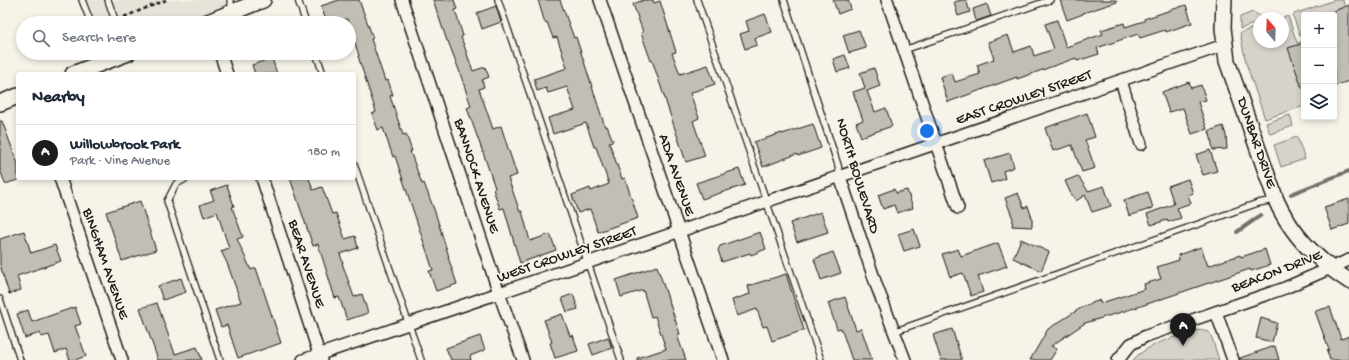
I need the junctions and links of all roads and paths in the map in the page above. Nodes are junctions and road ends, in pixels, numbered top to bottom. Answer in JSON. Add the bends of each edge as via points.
{"nodes":[{"id":1,"x":82,"y":0,"type":"edge"},
{"id":2,"x":108,"y":0,"type":"edge"},
{"id":3,"x":166,"y":0,"type":"edge"},
{"id":4,"x":298,"y":0,"type":"edge"},
{"id":5,"x":402,"y":0,"type":"edge"},
{"id":6,"x":498,"y":0,"type":"edge"},
{"id":7,"x":600,"y":0,"type":"edge"},
{"id":8,"x":697,"y":0,"type":"edge"},
{"id":9,"x":784,"y":0,"type":"edge"},
{"id":10,"x":887,"y":0,"type":"edge"},
{"id":11,"x":1050,"y":0,"type":"edge"},
{"id":12,"x":1224,"y":0,"type":"edge"},
{"id":13,"x":259,"y":1,"type":"edge"},
{"id":14,"x":231,"y":6,"type":"edge"},
{"id":15,"x":88,"y":16,"type":"edge"},
{"id":16,"x":114,"y":16,"type":"edge"},
{"id":17,"x":126,"y":16,"type":"edge"},
{"id":18,"x":217,"y":16,"type":"edge"},
{"id":19,"x":304,"y":16,"type":"edge"},
{"id":20,"x":1224,"y":45,"type":"junction"},
{"id":21,"x":903,"y":50,"type":"junction"},
{"id":22,"x":103,"y":60,"type":"edge"},
{"id":23,"x":222,"y":60,"type":"edge"},
{"id":24,"x":319,"y":60,"type":"edge"},
{"id":25,"x":77,"y":72,"type":"edge"},
{"id":26,"x":226,"y":72,"type":"edge"},
{"id":27,"x":323,"y":72,"type":"edge"},
{"id":28,"x":1121,"y":81,"type":"junction"},
{"id":29,"x":16,"y":97,"type":"edge"},
{"id":30,"x":0,"y":103,"type":"edge"},
{"id":31,"x":936,"y":144,"type":"junction"},
{"id":32,"x":1141,"y":144,"type":"dead end"},
{"id":33,"x":356,"y":170,"type":"edge"},
{"id":34,"x":840,"y":178,"type":"junction"},
{"id":35,"x":61,"y":180,"type":"edge"},
{"id":36,"x":183,"y":180,"type":"edge"},
{"id":37,"x":263,"y":180,"type":"edge"},
{"id":38,"x":1276,"y":200,"type":"junction"},
{"id":39,"x":767,"y":203,"type":"junction"},
{"id":40,"x":958,"y":208,"type":"dead end"},
{"id":41,"x":680,"y":232,"type":"junction"},
{"id":42,"x":1349,"y":260,"type":"edge"},
{"id":43,"x":588,"y":263,"type":"junction"},
{"id":44,"x":1329,"y":268,"type":"junction"},
{"id":45,"x":1349,"y":281,"type":"edge"},
{"id":46,"x":499,"y":294,"type":"junction"},
{"id":47,"x":0,"y":299,"type":"edge"},
{"id":48,"x":1216,"y":312,"type":"junction"},
{"id":49,"x":409,"y":324,"type":"junction"},
{"id":50,"x":893,"y":332,"type":"junction"},
{"id":51,"x":320,"y":357,"type":"edge"},
{"id":52,"x":20,"y":360,"type":"edge"},
{"id":53,"x":122,"y":360,"type":"edge"},
{"id":54,"x":220,"y":360,"type":"edge"},
{"id":55,"x":304,"y":360,"type":"edge"},
{"id":56,"x":421,"y":360,"type":"edge"},
{"id":57,"x":523,"y":360,"type":"edge"},
{"id":58,"x":621,"y":360,"type":"edge"},
{"id":59,"x":723,"y":360,"type":"edge"},
{"id":60,"x":820,"y":360,"type":"edge"},
{"id":61,"x":905,"y":360,"type":"edge"},
{"id":62,"x":1118,"y":360,"type":"edge"},
{"id":63,"x":1233,"y":360,"type":"edge"}],
"edges":[{"from":1,"to":15,"type":"lane"},
{"from":2,"to":16,"type":"lane"},
{"from":3,"to":17,"type":"path"},
{"from":4,"to":19,"type":"lane"},
{"from":5,"to":46,"type":"street","name":"BANNOCK AVENUE"},
{"from":6,"to":43,"type":"lane"},
{"from":7,"to":41,"type":"street","name":"ADA AVENUE"},
{"from":8,"to":39,"type":"lane"},
{"from":9,"to":34,"type":"lane","name":"NORTH BOULEVARD"},
{"from":10,"to":21,"type":"street"},
{"from":11,"to":21,"type":"lane"},
{"from":12,"to":20,"type":"street","name":"DUNBAR DRIVE"},
{"from":13,"to":14,"type":"street"},
{"from":14,"to":18,"type":"street"},
{"from":20,"to":28,"type":"street","name":"EAST CROWLEY STREET"},
{"from":20,"to":38,"type":"street","name":"DUNBAR DRIVE","via":[[1227,61]]},
{"from":21,"to":31,"type":"street"},
{"from":22,"to":25,"type":"street"},
{"from":23,"to":26,"type":"street"},
{"from":24,"to":27,"type":"lane"},
{"from":28,"to":31,"type":"street","name":"EAST CROWLEY STREET"},
{"from":28,"to":32,"type":"street"},
{"from":29,"to":30,"type":"street"},
{"from":31,"to":34,"type":"street","name":"EAST CROWLEY STREET"},
{"from":31,"to":40,"type":"street"},
{"from":33,"to":49,"type":"lane"},
{"from":34,"to":39,"type":"street","name":"WEST CROWLEY STREET"},
{"from":34,"to":50,"type":"street","name":"NORTH BOULEVARD"},
{"from":35,"to":53,"type":"street","name":"BINGHAM AVENUE"},
{"from":36,"to":54,"type":"lane","via":[[176,184],[167,201]]},
{"from":37,"to":51,"type":"street","name":"BEAR AVENUE"},
{"from":38,"to":44,"type":"street","name":"DUNBAR DRIVE","via":[[1293,231]]},
{"from":38,"to":50,"type":"lane","via":[[1258,203]]},
{"from":39,"to":41,"type":"street","name":"WEST CROWLEY STREET"},
{"from":39,"to":60,"type":"lane"},
{"from":41,"to":43,"type":"street","name":"WEST CROWLEY STREET"},
{"from":41,"to":59,"type":"street","name":"ADA AVENUE"},
{"from":42,"to":44,"type":"street","name":"BEACON DRIVE"},
{"from":43,"to":46,"type":"street","name":"WEST CROWLEY STREET"},
{"from":43,"to":58,"type":"lane"},
{"from":44,"to":45,"type":"street","name":"DUNBAR DRIVE"},
{"from":44,"to":48,"type":"street","name":"BEACON DRIVE","via":[[1285,288]]},
{"from":46,"to":49,"type":"street","name":"WEST CROWLEY STREET"},
{"from":46,"to":57,"type":"street","name":"BANNOCK AVENUE"},
{"from":47,"to":52,"type":"lane"},
{"from":48,"to":62,"type":"street","name":"BEACON DRIVE","via":[[1146,336],[1131,344]]},
{"from":48,"to":63,"type":"street"},
{"from":49,"to":51,"type":"street","name":"WEST CROWLEY STREET"},
{"from":49,"to":56,"type":"lane"},
{"from":50,"to":61,"type":"street","name":"NORTH BOULEVARD"},
{"from":51,"to":55,"type":"street","name":"WEST CROWLEY STREET"}]}
